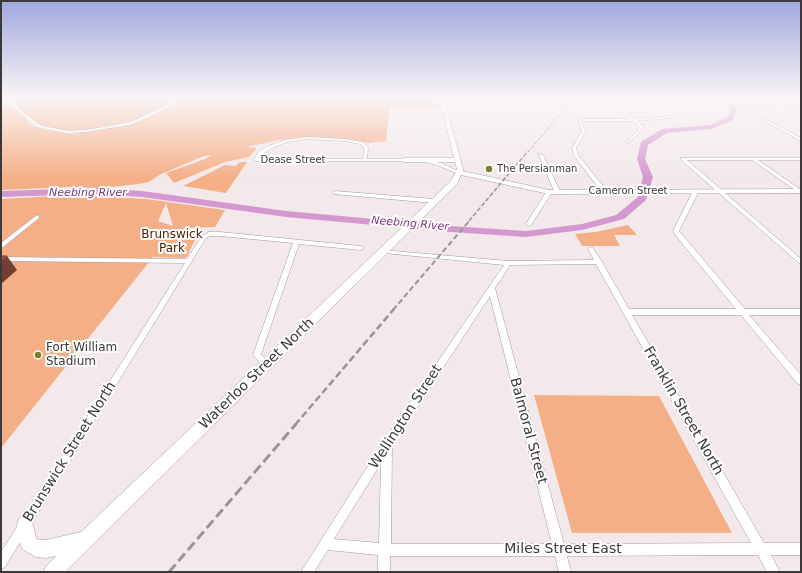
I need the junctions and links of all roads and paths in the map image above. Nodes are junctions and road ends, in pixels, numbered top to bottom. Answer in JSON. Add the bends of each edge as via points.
{"nodes":[{"id":1,"x":38,"y":126,"type":"edge"},
{"id":2,"x":116,"y":126,"type":"edge"},
{"id":3,"x":449,"y":126,"type":"edge"},
{"id":4,"x":581,"y":126,"type":"edge"},
{"id":5,"x":640,"y":126,"type":"edge"},
{"id":6,"x":775,"y":126,"type":"edge"},
{"id":7,"x":801,"y":140,"type":"edge"},
{"id":8,"x":628,"y":142,"type":"dead end"},
{"id":9,"x":541,"y":155,"type":"dead end"},
{"id":10,"x":753,"y":159,"type":"junction"},
{"id":11,"x":801,"y":159,"type":"edge"},
{"id":12,"x":365,"y":160,"type":"junction"},
{"id":13,"x":403,"y":160,"type":"junction"},
{"id":14,"x":457,"y":160,"type":"junction"},
{"id":15,"x":458,"y":172,"type":"junction"},
{"id":16,"x":604,"y":190,"type":"junction"},
{"id":17,"x":696,"y":191,"type":"junction"},
{"id":18,"x":718,"y":191,"type":"junction"},
{"id":19,"x":801,"y":191,"type":"edge"},
{"id":20,"x":553,"y":192,"type":"junction"},
{"id":21,"x":335,"y":193,"type":"dead end"},
{"id":22,"x":434,"y":201,"type":"junction"},
{"id":23,"x":37,"y":217,"type":"dead end"},
{"id":24,"x":529,"y":224,"type":"dead end"},
{"id":25,"x":296,"y":242,"type":"junction"},
{"id":26,"x":1,"y":246,"type":"edge"},
{"id":27,"x":361,"y":248,"type":"dead end"},
{"id":28,"x":591,"y":249,"type":"dead end"},
{"id":29,"x":384,"y":251,"type":"junction"},
{"id":30,"x":1,"y":259,"type":"edge"},
{"id":31,"x":190,"y":261,"type":"junction"},
{"id":32,"x":599,"y":262,"type":"junction"},
{"id":33,"x":801,"y":262,"type":"edge"},
{"id":34,"x":508,"y":263,"type":"junction"},
{"id":35,"x":492,"y":289,"type":"junction"},
{"id":36,"x":627,"y":312,"type":"junction"},
{"id":37,"x":742,"y":312,"type":"junction"},
{"id":38,"x":801,"y":312,"type":"edge"},
{"id":39,"x":267,"y":365,"type":"junction"},
{"id":40,"x":801,"y":381,"type":"edge"},
{"id":41,"x":387,"y":445,"type":"junction"},
{"id":42,"x":25,"y":524,"type":"junction"},
{"id":43,"x":86,"y":539,"type":"junction"},
{"id":44,"x":325,"y":544,"type":"junction"},
{"id":45,"x":559,"y":549,"type":"junction"},
{"id":46,"x":761,"y":549,"type":"junction"},
{"id":47,"x":801,"y":549,"type":"edge"},
{"id":48,"x":384,"y":550,"type":"junction"},
{"id":49,"x":1,"y":563,"type":"edge"},
{"id":50,"x":52,"y":572,"type":"edge"},
{"id":51,"x":307,"y":572,"type":"edge"},
{"id":52,"x":384,"y":572,"type":"edge"},
{"id":53,"x":565,"y":572,"type":"edge"},
{"id":54,"x":774,"y":572,"type":"edge"}],
"edges":[{"from":1,"to":2,"type":"street","via":[[67,132]]},
{"from":3,"to":14,"type":"main road"},
{"from":4,"to":16,"type":"street","via":[[584,131],[574,148],[576,155]]},
{"from":5,"to":8,"type":"street"},
{"from":6,"to":7,"type":"street"},
{"from":9,"to":20,"type":"street"},
{"from":10,"to":11,"type":"street"},
{"from":10,"to":18,"type":"street","via":[[683,159]]},
{"from":10,"to":19,"type":"street"},
{"from":12,"to":12,"type":"street","name":"Dease Street","via":[[366,148],[361,143],[307,138],[270,147],[260,153],[256,160]]},
{"from":12,"to":13,"type":"street","name":"Dease Street"},
{"from":13,"to":14,"type":"main road"},
{"from":13,"to":15,"type":"street","name":"Dease Street","via":[[423,160]]},
{"from":14,"to":15,"type":"main road","via":[[460,169]]},
{"from":15,"to":20,"type":"main road","name":"Cameron Street"},
{"from":15,"to":22,"type":"main road","name":"Waterloo Street North","via":[[454,182]]},
{"from":16,"to":17,"type":"main road","name":"Cameron Street"},
{"from":16,"to":20,"type":"main road","name":"Cameron Street"},
{"from":17,"to":18,"type":"main road","name":"Cameron Street"},
{"from":17,"to":37,"type":"street","via":[[676,231]]},
{"from":18,"to":19,"type":"main road","name":"Cameron Street"},
{"from":18,"to":33,"type":"street"},
{"from":20,"to":24,"type":"street"},
{"from":21,"to":22,"type":"street"},
{"from":22,"to":29,"type":"main road","name":"Waterloo Street North"},
{"from":23,"to":26,"type":"street"},
{"from":25,"to":27,"type":"street"},
{"from":25,"to":31,"type":"street","name":"Brunswick Street North","via":[[209,234],[204,236]]},
{"from":25,"to":39,"type":"street","via":[[257,355]]},
{"from":28,"to":32,"type":"street","name":"Franklin Street North"},
{"from":29,"to":34,"type":"street"},
{"from":29,"to":39,"type":"main road","name":"Waterloo Street North"},
{"from":30,"to":31,"type":"street"},
{"from":31,"to":42,"type":"street","name":"Brunswick Street North"},
{"from":32,"to":34,"type":"street"},
{"from":32,"to":36,"type":"street","name":"Franklin Street North"},
{"from":34,"to":35,"type":"street","name":"Wellington Street"},
{"from":35,"to":41,"type":"street","name":"Wellington Street"},
{"from":35,"to":45,"type":"street","name":"Balmoral Street"},
{"from":36,"to":37,"type":"street"},
{"from":36,"to":46,"type":"street","name":"Franklin Street North"},
{"from":37,"to":38,"type":"street"},
{"from":37,"to":40,"type":"street"},
{"from":39,"to":43,"type":"main road","name":"Waterloo Street North"},
{"from":41,"to":44,"type":"street","name":"Wellington Street"},
{"from":41,"to":48,"type":"street"},
{"from":42,"to":43,"type":"main road","via":[[28,543],[36,548],[62,546]]},
{"from":42,"to":49,"type":"street","name":"Brunswick Street North"},
{"from":43,"to":50,"type":"main road","name":"Waterloo Street North"},
{"from":44,"to":48,"type":"street","name":"Miles Street East"},
{"from":44,"to":51,"type":"street","name":"Wellington Street"},
{"from":45,"to":46,"type":"street","name":"Miles Street East"},
{"from":45,"to":48,"type":"street","name":"Miles Street East"},
{"from":45,"to":53,"type":"street","name":"Balmoral Street"},
{"from":46,"to":47,"type":"street","name":"Miles Street East"},
{"from":46,"to":54,"type":"street","name":"Franklin Street North"},
{"from":48,"to":52,"type":"street"}]}
